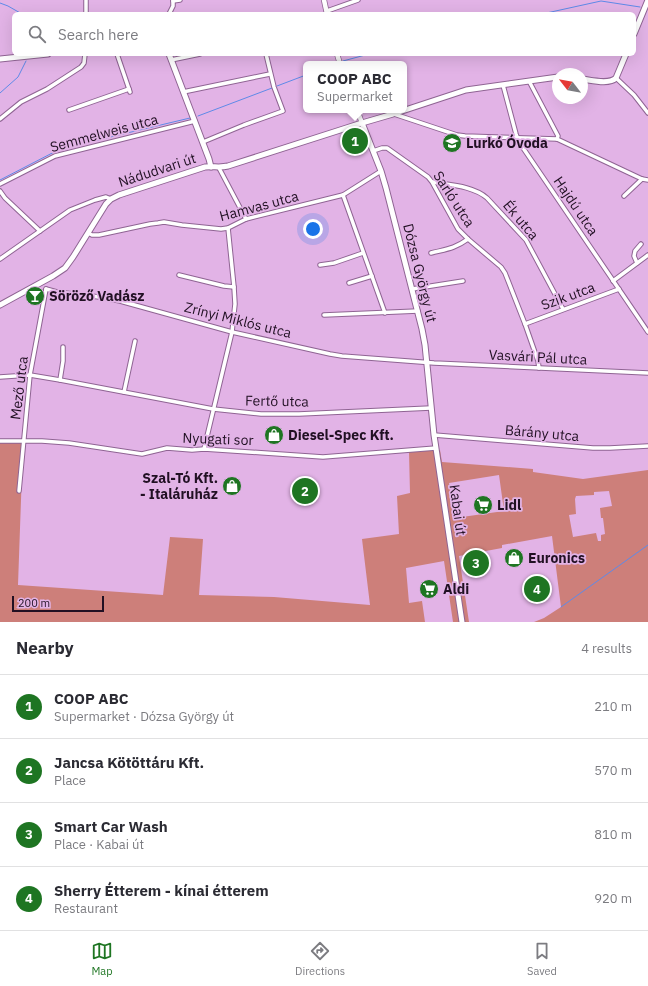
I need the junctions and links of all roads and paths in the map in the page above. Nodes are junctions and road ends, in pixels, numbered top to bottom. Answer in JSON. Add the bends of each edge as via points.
{"nodes":[{"id":1,"x":86,"y":0,"type":"edge"},
{"id":2,"x":173,"y":0,"type":"edge"},
{"id":3,"x":180,"y":0,"type":"edge"},
{"id":4,"x":324,"y":0,"type":"edge"},
{"id":5,"x":358,"y":0,"type":"edge"},
{"id":6,"x":648,"y":0,"type":"edge"},
{"id":7,"x":86,"y":12,"type":"edge"},
{"id":8,"x":170,"y":12,"type":"edge"},
{"id":9,"x":327,"y":12,"type":"edge"},
{"id":10,"x":636,"y":29,"type":"edge"},
{"id":11,"x":29,"y":56,"type":"edge"},
{"id":12,"x":85,"y":56,"type":"edge"},
{"id":13,"x":117,"y":56,"type":"edge"},
{"id":14,"x":180,"y":56,"type":"edge"},
{"id":15,"x":266,"y":56,"type":"edge"},
{"id":16,"x":625,"y":56,"type":"edge"},
{"id":17,"x":170,"y":57,"type":"edge"},
{"id":18,"x":0,"y":59,"type":"edge"},
{"id":19,"x":270,"y":74,"type":"junction"},
{"id":20,"x":552,"y":78,"type":"edge"},
{"id":21,"x":616,"y":78,"type":"junction"},
{"id":22,"x":588,"y":80,"type":"edge"},
{"id":23,"x":529,"y":81,"type":"junction"},
{"id":24,"x":503,"y":85,"type":"junction"},
{"id":25,"x":183,"y":92,"type":"junction"},
{"id":26,"x":407,"y":109,"type":"edge"},
{"id":27,"x":69,"y":110,"type":"dead end"},
{"id":28,"x":358,"y":113,"type":"edge"},
{"id":29,"x":396,"y":113,"type":"edge"},
{"id":30,"x":648,"y":113,"type":"edge"},
{"id":31,"x":393,"y":114,"type":"junction"},
{"id":32,"x":0,"y":119,"type":"edge"},
{"id":33,"x":195,"y":121,"type":"junction"},
{"id":34,"x":362,"y":123,"type":"junction"},
{"id":35,"x":517,"y":137,"type":"junction"},
{"id":36,"x":557,"y":139,"type":"junction"},
{"id":37,"x":203,"y":142,"type":"junction"},
{"id":38,"x":373,"y":151,"type":"junction"},
{"id":39,"x":211,"y":167,"type":"junction"},
{"id":40,"x":219,"y":168,"type":"junction"},
{"id":41,"x":381,"y":171,"type":"junction"},
{"id":42,"x":642,"y":178,"type":"junction"},
{"id":43,"x":648,"y":180,"type":"edge"},
{"id":44,"x":432,"y":182,"type":"junction"},
{"id":45,"x":0,"y":184,"type":"edge"},
{"id":46,"x":0,"y":191,"type":"edge"},
{"id":47,"x":343,"y":195,"type":"junction"},
{"id":48,"x":624,"y":196,"type":"dead end"},
{"id":49,"x":111,"y":199,"type":"junction"},
{"id":50,"x":246,"y":219,"type":"junction"},
{"id":51,"x":228,"y":228,"type":"junction"},
{"id":52,"x":40,"y":231,"type":"junction"},
{"id":53,"x":88,"y":233,"type":"junction"},
{"id":54,"x":468,"y":239,"type":"junction"},
{"id":55,"x":641,"y":244,"type":"dead end"},
{"id":56,"x":364,"y":253,"type":"junction"},
{"id":57,"x":431,"y":253,"type":"dead end"},
{"id":58,"x":648,"y":255,"type":"edge"},
{"id":59,"x":0,"y":259,"type":"edge"},
{"id":60,"x":637,"y":263,"type":"junction"},
{"id":61,"x":320,"y":265,"type":"dead end"},
{"id":62,"x":179,"y":275,"type":"dead end"},
{"id":63,"x":372,"y":276,"type":"junction"},
{"id":64,"x":613,"y":280,"type":"junction"},
{"id":65,"x":43,"y":281,"type":"junction"},
{"id":66,"x":463,"y":281,"type":"dead end"},
{"id":67,"x":349,"y":283,"type":"dead end"},
{"id":68,"x":234,"y":287,"type":"junction"},
{"id":69,"x":46,"y":289,"type":"junction"},
{"id":70,"x":412,"y":289,"type":"junction"},
{"id":71,"x":619,"y":289,"type":"junction"},
{"id":72,"x":0,"y":305,"type":"edge"},
{"id":73,"x":563,"y":309,"type":"junction"},
{"id":74,"x":418,"y":311,"type":"junction"},
{"id":75,"x":385,"y":313,"type":"junction"},
{"id":76,"x":324,"y":315,"type":"dead end"},
{"id":77,"x":525,"y":324,"type":"junction"},
{"id":78,"x":232,"y":332,"type":"junction"},
{"id":79,"x":648,"y":332,"type":"edge"},
{"id":80,"x":135,"y":341,"type":"dead end"},
{"id":81,"x":63,"y":347,"type":"dead end"},
{"id":82,"x":426,"y":362,"type":"junction"},
{"id":83,"x":539,"y":368,"type":"junction"},
{"id":84,"x":648,"y":373,"type":"edge"},
{"id":85,"x":30,"y":375,"type":"junction"},
{"id":86,"x":0,"y":377,"type":"edge"},
{"id":87,"x":60,"y":380,"type":"junction"},
{"id":88,"x":124,"y":392,"type":"junction"},
{"id":89,"x":431,"y":408,"type":"junction"},
{"id":90,"x":213,"y":409,"type":"junction"},
{"id":91,"x":434,"y":435,"type":"junction"},
{"id":92,"x":0,"y":441,"type":"edge"},
{"id":93,"x":24,"y":441,"type":"junction"},
{"id":94,"x":648,"y":446,"type":"edge"},
{"id":95,"x":436,"y":448,"type":"junction"},
{"id":96,"x":204,"y":449,"type":"junction"},
{"id":97,"x":20,"y":491,"type":"dead end"},
{"id":98,"x":462,"y":622,"type":"edge"}],
"edges":[{"from":1,"to":7,"type":"street"},
{"from":2,"to":3,"type":"street"},
{"from":2,"to":8,"type":"street","via":[[174,5]]},
{"from":4,"to":9,"type":"street"},
{"from":5,"to":9,"type":"street"},
{"from":6,"to":10,"type":"main road"},
{"from":11,"to":18,"type":"main road"},
{"from":12,"to":32,"type":"street","via":[[81,67],[21,102]]},
{"from":13,"to":27,"type":"street","via":[[130,90]]},
{"from":14,"to":17,"type":"street"},
{"from":15,"to":19,"type":"street"},
{"from":16,"to":21,"type":"main road"},
{"from":17,"to":25,"type":"main road"},
{"from":19,"to":25,"type":"street"},
{"from":19,"to":37,"type":"street","via":[[283,112]]},
{"from":20,"to":23,"type":"main road","name":"Nádudvari út"},
{"from":21,"to":22,"type":"main road","via":[[612,82]]},
{"from":21,"to":30,"type":"street"},
{"from":23,"to":24,"type":"main road","name":"Nádudvari út"},
{"from":23,"to":36,"type":"street","via":[[558,136]]},
{"from":24,"to":26,"type":"main road","name":"Nádudvari út","via":[[466,90]]},
{"from":24,"to":35,"type":"street","name":"Hajdú utca"},
{"from":25,"to":33,"type":"main road"},
{"from":28,"to":34,"type":"street","name":"Dózsa György út"},
{"from":29,"to":31,"type":"main road","name":"Nádudvari út"},
{"from":31,"to":34,"type":"main road","name":"Nádudvari út"},
{"from":31,"to":35,"type":"street","via":[[457,135]]},
{"from":33,"to":37,"type":"main road"},
{"from":33,"to":45,"type":"street","name":"Semmelweis utca","via":[[54,156]]},
{"from":34,"to":38,"type":"main road","name":"Dózsa György út"},
{"from":34,"to":40,"type":"main road","name":"Nádudvari út"},
{"from":35,"to":36,"type":"street"},
{"from":35,"to":64,"type":"street","name":"Hajdú utca"},
{"from":36,"to":42,"type":"street"},
{"from":37,"to":39,"type":"main road"},
{"from":38,"to":41,"type":"main road","name":"Dózsa György út"},
{"from":38,"to":44,"type":"street","name":"Sarló utca","via":[[387,148],[425,174]]},
{"from":39,"to":40,"type":"main road","name":"Nádudvari út"},
{"from":39,"to":49,"type":"main road","name":"Nádudvari út","via":[[153,183]]},
{"from":40,"to":50,"type":"street"},
{"from":41,"to":47,"type":"street","name":"Hamvas utca"},
{"from":41,"to":70,"type":"main road","name":"Dózsa György út"},
{"from":42,"to":43,"type":"street"},
{"from":42,"to":48,"type":"street"},
{"from":44,"to":54,"type":"street","name":"Sarló utca","via":[[458,229]]},
{"from":44,"to":73,"type":"street","name":"Ék utca","via":[[475,191],[485,196],[526,240]]},
{"from":46,"to":52,"type":"street"},
{"from":47,"to":50,"type":"street","name":"Hamvas utca"},
{"from":47,"to":56,"type":"street"},
{"from":49,"to":52,"type":"street","via":[[106,197],[70,210]]},
{"from":49,"to":53,"type":"main road","name":"Nádudvari út"},
{"from":50,"to":51,"type":"street","name":"Hamvas utca"},
{"from":51,"to":53,"type":"street","name":"Hamvas utca","via":[[164,222],[99,235]]},
{"from":51,"to":68,"type":"street"},
{"from":52,"to":59,"type":"street"},
{"from":53,"to":65,"type":"main road","name":"Nádudvari út","via":[[68,264]]},
{"from":54,"to":57,"type":"street","via":[[458,246]]},
{"from":54,"to":77,"type":"street","name":"Sarló utca","via":[[501,267]]},
{"from":55,"to":60,"type":"street","via":[[635,251]]},
{"from":56,"to":61,"type":"street"},
{"from":56,"to":63,"type":"street"},
{"from":58,"to":60,"type":"street"},
{"from":60,"to":64,"type":"street"},
{"from":62,"to":68,"type":"street"},
{"from":63,"to":67,"type":"street"},
{"from":63,"to":75,"type":"street"},
{"from":64,"to":71,"type":"street","name":"Hajdú utca"},
{"from":65,"to":69,"type":"street"},
{"from":65,"to":72,"type":"main road","name":"Nádudvari út"},
{"from":66,"to":70,"type":"street"},
{"from":68,"to":78,"type":"street"},
{"from":69,"to":78,"type":"street","name":"Zrínyi Miklós utca","via":[[99,296]]},
{"from":69,"to":85,"type":"street","name":"Mező utca"},
{"from":70,"to":74,"type":"main road","name":"Dózsa György út"},
{"from":71,"to":73,"type":"street","name":"Szik utca"},
{"from":71,"to":79,"type":"street","name":"Hajdú utca"},
{"from":73,"to":77,"type":"street","name":"Szik utca"},
{"from":74,"to":75,"type":"street"},
{"from":74,"to":82,"type":"main road","name":"Dózsa György út"},
{"from":75,"to":76,"type":"street"},
{"from":77,"to":83,"type":"street","name":"Sarló utca"},
{"from":78,"to":82,"type":"street","name":"Zrínyi Miklós utca","via":[[336,355]]},
{"from":78,"to":90,"type":"street"},
{"from":80,"to":88,"type":"street"},
{"from":81,"to":87,"type":"street"},
{"from":82,"to":83,"type":"street","name":"Vasvári Pál utca"},
{"from":82,"to":89,"type":"main road","name":"Dózsa György út"},
{"from":83,"to":84,"type":"street","name":"Vasvári Pál utca"},
{"from":85,"to":86,"type":"street","name":"Fertő utca"},
{"from":85,"to":87,"type":"street","name":"Fertő utca"},
{"from":85,"to":93,"type":"street","name":"Mező utca"},
{"from":87,"to":88,"type":"street","name":"Fertő utca"},
{"from":88,"to":90,"type":"street","name":"Fertő utca"},
{"from":89,"to":90,"type":"street","name":"Fertő utca","via":[[284,414]]},
{"from":89,"to":91,"type":"main road","name":"Dózsa György út"},
{"from":90,"to":96,"type":"street"},
{"from":91,"to":94,"type":"street","name":"Bárány utca","via":[[589,448]]},
{"from":91,"to":95,"type":"main road","name":"Dózsa György út"},
{"from":92,"to":93,"type":"street","name":"Nyugati sor"},
{"from":93,"to":96,"type":"street","name":"Nyugati sor","via":[[69,443],[142,454],[167,448]]},
{"from":93,"to":97,"type":"street","name":"Mező utca"},
{"from":95,"to":96,"type":"street","name":"Nyugati sor","via":[[323,457]]},
{"from":95,"to":98,"type":"main road","name":"Kabai út"}]}
